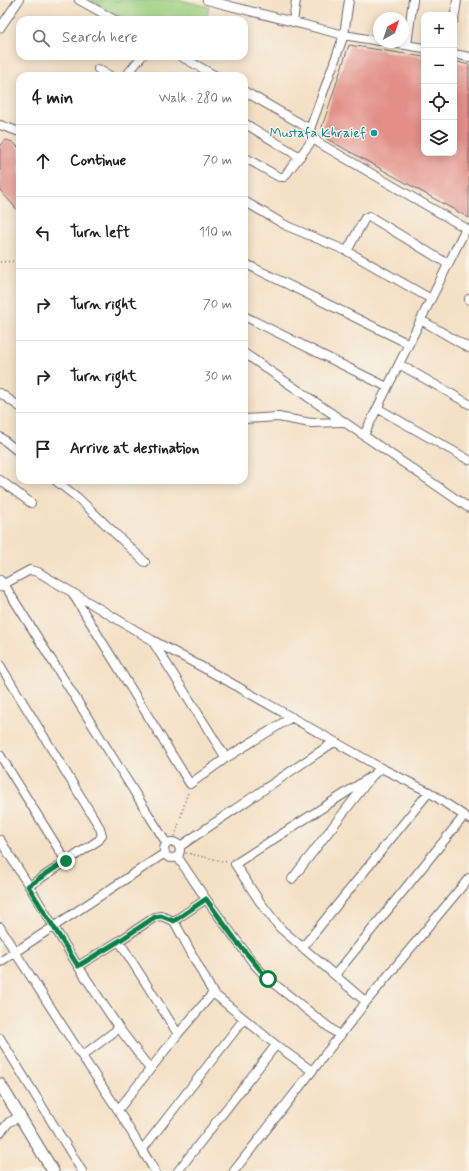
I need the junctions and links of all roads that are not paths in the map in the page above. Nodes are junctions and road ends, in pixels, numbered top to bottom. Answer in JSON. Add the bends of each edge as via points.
{"nodes":[{"id":1,"x":19,"y":0,"type":"edge"},
{"id":2,"x":79,"y":0,"type":"edge"},
{"id":3,"x":207,"y":0,"type":"edge"},
{"id":4,"x":349,"y":0,"type":"edge"},
{"id":5,"x":413,"y":0,"type":"edge"},
{"id":6,"x":457,"y":0,"type":"edge"},
{"id":7,"x":294,"y":2,"type":"edge"},
{"id":8,"x":455,"y":12,"type":"edge"},
{"id":9,"x":108,"y":16,"type":"edge"},
{"id":10,"x":293,"y":22,"type":"junction"},
{"id":11,"x":409,"y":26,"type":"edge"},
{"id":12,"x":0,"y":28,"type":"edge"},
{"id":13,"x":344,"y":35,"type":"junction"},
{"id":14,"x":373,"y":40,"type":"edge"},
{"id":15,"x":409,"y":46,"type":"edge"},
{"id":16,"x":421,"y":48,"type":"edge"},
{"id":17,"x":457,"y":55,"type":"edge"},
{"id":18,"x":469,"y":57,"type":"edge"},
{"id":19,"x":139,"y":60,"type":"edge"},
{"id":20,"x":186,"y":60,"type":"edge"},
{"id":21,"x":98,"y":69,"type":"dead end"},
{"id":22,"x":103,"y":72,"type":"edge"},
{"id":23,"x":129,"y":72,"type":"edge"},
{"id":24,"x":204,"y":72,"type":"edge"},
{"id":25,"x":248,"y":93,"type":"edge"},
{"id":26,"x":248,"y":126,"type":"edge"},
{"id":27,"x":2,"y":129,"type":"edge"},
{"id":28,"x":310,"y":129,"type":"junction"},
{"id":29,"x":16,"y":131,"type":"edge"},
{"id":30,"x":314,"y":138,"type":"junction"},
{"id":31,"x":300,"y":157,"type":"junction"},
{"id":32,"x":248,"y":158,"type":"edge"},
{"id":33,"x":248,"y":203,"type":"edge"},
{"id":34,"x":468,"y":229,"type":"edge"},
{"id":35,"x":347,"y":251,"type":"junction"},
{"id":36,"x":448,"y":264,"type":"junction"},
{"id":37,"x":248,"y":265,"type":"edge"},
{"id":38,"x":431,"y":299,"type":"junction"},
{"id":39,"x":248,"y":318,"type":"edge"},
{"id":40,"x":420,"y":320,"type":"junction"},
{"id":41,"x":409,"y":344,"type":"junction"},
{"id":42,"x":469,"y":348,"type":"edge"},
{"id":43,"x":248,"y":357,"type":"edge"},
{"id":44,"x":399,"y":364,"type":"junction"},
{"id":45,"x":387,"y":388,"type":"junction"},
{"id":46,"x":0,"y":393,"type":"edge"},
{"id":47,"x":16,"y":404,"type":"edge"},
{"id":48,"x":469,"y":404,"type":"edge"},
{"id":49,"x":377,"y":408,"type":"junction"},
{"id":50,"x":248,"y":419,"type":"edge"},
{"id":51,"x":342,"y":422,"type":"junction"},
{"id":52,"x":364,"y":436,"type":"junction"},
{"id":53,"x":0,"y":437,"type":"edge"},
{"id":54,"x":16,"y":450,"type":"edge"},
{"id":55,"x":469,"y":460,"type":"edge"},
{"id":56,"x":0,"y":480,"type":"edge"},
{"id":57,"x":59,"y":484,"type":"edge"},
{"id":58,"x":31,"y":503,"type":"dead end"},
{"id":59,"x":469,"y":508,"type":"edge"},
{"id":60,"x":145,"y":562,"type":"dead end"},
{"id":61,"x":1,"y":584,"type":"edge"},
{"id":62,"x":73,"y":594,"type":"junction"},
{"id":63,"x":152,"y":640,"type":"junction"},
{"id":64,"x":0,"y":665,"type":"edge"},
{"id":65,"x":292,"y":717,"type":"junction"},
{"id":66,"x":334,"y":742,"type":"junction"},
{"id":67,"x":0,"y":754,"type":"edge"},
{"id":68,"x":226,"y":758,"type":"junction"},
{"id":69,"x":381,"y":768,"type":"junction"},
{"id":70,"x":372,"y":776,"type":"junction"},
{"id":71,"x":429,"y":792,"type":"junction"},
{"id":72,"x":467,"y":818,"type":"edge"},
{"id":73,"x":0,"y":840,"type":"edge"},
{"id":74,"x":175,"y":848,"type":"junction"},
{"id":75,"x":165,"y":853,"type":"junction"},
{"id":76,"x":66,"y":861,"type":"junction"},
{"id":77,"x":469,"y":878,"type":"edge"},
{"id":78,"x":292,"y":879,"type":"dead end"},
{"id":79,"x":28,"y":886,"type":"junction"},
{"id":80,"x":206,"y":899,"type":"junction"},
{"id":81,"x":174,"y":921,"type":"junction"},
{"id":82,"x":0,"y":927,"type":"edge"},
{"id":83,"x":53,"y":927,"type":"junction"},
{"id":84,"x":119,"y":941,"type":"junction"},
{"id":85,"x":302,"y":948,"type":"junction"},
{"id":86,"x":14,"y":952,"type":"junction"},
{"id":87,"x":0,"y":962,"type":"edge"},
{"id":88,"x":78,"y":966,"type":"junction"},
{"id":89,"x":335,"y":975,"type":"junction"},
{"id":90,"x":214,"y":993,"type":"junction"},
{"id":91,"x":366,"y":1002,"type":"junction"},
{"id":92,"x":244,"y":1019,"type":"junction"},
{"id":93,"x":120,"y":1028,"type":"junction"},
{"id":94,"x":178,"y":1034,"type":"junction"},
{"id":95,"x":340,"y":1036,"type":"junction"},
{"id":96,"x":0,"y":1038,"type":"edge"},
{"id":97,"x":276,"y":1045,"type":"junction"},
{"id":98,"x":82,"y":1056,"type":"junction"},
{"id":99,"x":150,"y":1069,"type":"junction"},
{"id":100,"x":312,"y":1071,"type":"junction"},
{"id":101,"x":0,"y":1084,"type":"edge"},
{"id":102,"x":118,"y":1110,"type":"junction"},
{"id":103,"x":20,"y":1117,"type":"junction"},
{"id":104,"x":0,"y":1133,"type":"edge"},
{"id":105,"x":142,"y":1150,"type":"junction"},
{"id":106,"x":53,"y":1171,"type":"edge"},
{"id":107,"x":82,"y":1171,"type":"edge"},
{"id":108,"x":155,"y":1171,"type":"edge"},
{"id":109,"x":178,"y":1171,"type":"edge"},
{"id":110,"x":234,"y":1171,"type":"edge"}],
"edges":[{"from":1,"to":12,"type":"street"},
{"from":2,"to":9,"type":"street"},
{"from":3,"to":10,"type":"street"},
{"from":4,"to":13,"type":"street"},
{"from":5,"to":11,"type":"street"},
{"from":6,"to":8,"type":"street"},
{"from":7,"to":10,"type":"street"},
{"from":10,"to":13,"type":"street"},
{"from":13,"to":14,"type":"street"},
{"from":13,"to":28,"type":"street"},
{"from":15,"to":16,"type":"street"},
{"from":17,"to":18,"type":"street"},
{"from":19,"to":23,"type":"street"},
{"from":20,"to":24,"type":"street"},
{"from":21,"to":22,"type":"street"},
{"from":25,"to":28,"type":"street"},
{"from":26,"to":31,"type":"street"},
{"from":27,"to":29,"type":"street"},
{"from":28,"to":30,"type":"street"},
{"from":30,"to":31,"type":"street"},
{"from":30,"to":34,"type":"street"},
{"from":31,"to":32,"type":"street","via":[[284,177],[279,177]]},
{"from":33,"to":35,"type":"street","via":[[287,226]]},
{"from":34,"to":36,"type":"street"},
{"from":35,"to":36,"type":"street","via":[[365,218],[369,216]]},
{"from":35,"to":38,"type":"street"},
{"from":36,"to":38,"type":"street"},
{"from":37,"to":41,"type":"street"},
{"from":38,"to":40,"type":"street"},
{"from":39,"to":45,"type":"street"},
{"from":40,"to":41,"type":"street"},
{"from":40,"to":42,"type":"street"},
{"from":41,"to":44,"type":"street"},
{"from":43,"to":51,"type":"street"},
{"from":44,"to":45,"type":"street"},
{"from":44,"to":48,"type":"street"},
{"from":45,"to":49,"type":"street"},
{"from":46,"to":47,"type":"street"},
{"from":49,"to":52,"type":"street"},
{"from":49,"to":55,"type":"street"},
{"from":50,"to":51,"type":"street","via":[[278,417],[311,423]]},
{"from":51,"to":52,"type":"street"},
{"from":52,"to":59,"type":"street"},
{"from":53,"to":54,"type":"street"},
{"from":56,"to":58,"type":"street"},
{"from":57,"to":60,"type":"street","via":[[78,498]]},
{"from":61,"to":62,"type":"street","via":[[30,570],[38,572]]},
{"from":61,"to":74,"type":"street"},
{"from":62,"to":63,"type":"street"},
{"from":62,"to":68,"type":"street","via":[[190,784]]},
{"from":63,"to":65,"type":"street"},
{"from":63,"to":68,"type":"street"},
{"from":64,"to":76,"type":"street","via":[[100,828],[102,835],[99,840]]},
{"from":65,"to":66,"type":"street"},
{"from":65,"to":68,"type":"street"},
{"from":66,"to":69,"type":"street"},
{"from":66,"to":74,"type":"street"},
{"from":67,"to":76,"type":"street"},
{"from":69,"to":70,"type":"street"},
{"from":69,"to":71,"type":"street"},
{"from":70,"to":78,"type":"street"},
{"from":70,"to":85,"type":"street","via":[[234,864],[280,928]]},
{"from":71,"to":72,"type":"street"},
{"from":71,"to":85,"type":"street"},
{"from":72,"to":89,"type":"street"},
{"from":73,"to":79,"type":"street"},
{"from":74,"to":75,"type":"street","via":[[164,848]]},
{"from":74,"to":75,"type":"street","via":[[170,858]]},
{"from":74,"to":80,"type":"street"},
{"from":75,"to":83,"type":"street"},
{"from":76,"to":79,"type":"street"},
{"from":77,"to":91,"type":"street"},
{"from":79,"to":83,"type":"street"},
{"from":80,"to":81,"type":"street"},
{"from":80,"to":95,"type":"street","via":[[268,979]]},
{"from":81,"to":84,"type":"street","via":[[161,916],[155,917]]},
{"from":81,"to":90,"type":"street"},
{"from":82,"to":86,"type":"street"},
{"from":83,"to":86,"type":"street"},
{"from":83,"to":88,"type":"street"},
{"from":84,"to":88,"type":"street"},
{"from":84,"to":94,"type":"street"},
{"from":85,"to":89,"type":"street"},
{"from":86,"to":87,"type":"street"},
{"from":86,"to":98,"type":"street"},
{"from":88,"to":93,"type":"street"},
{"from":89,"to":91,"type":"street"},
{"from":90,"to":92,"type":"street"},
{"from":90,"to":94,"type":"street"},
{"from":91,"to":95,"type":"street"},
{"from":92,"to":97,"type":"street"},
{"from":92,"to":105,"type":"street"},
{"from":93,"to":98,"type":"street"},
{"from":93,"to":99,"type":"street"},
{"from":94,"to":99,"type":"street"},
{"from":95,"to":100,"type":"street"},
{"from":96,"to":107,"type":"street"},
{"from":97,"to":100,"type":"street"},
{"from":97,"to":109,"type":"street"},
{"from":98,"to":102,"type":"street"},
{"from":99,"to":102,"type":"street"},
{"from":100,"to":110,"type":"street"},
{"from":101,"to":103,"type":"street"},
{"from":102,"to":105,"type":"street"},
{"from":103,"to":104,"type":"street","via":[[9,1122]]},
{"from":103,"to":106,"type":"street"},
{"from":105,"to":108,"type":"street"}]}
